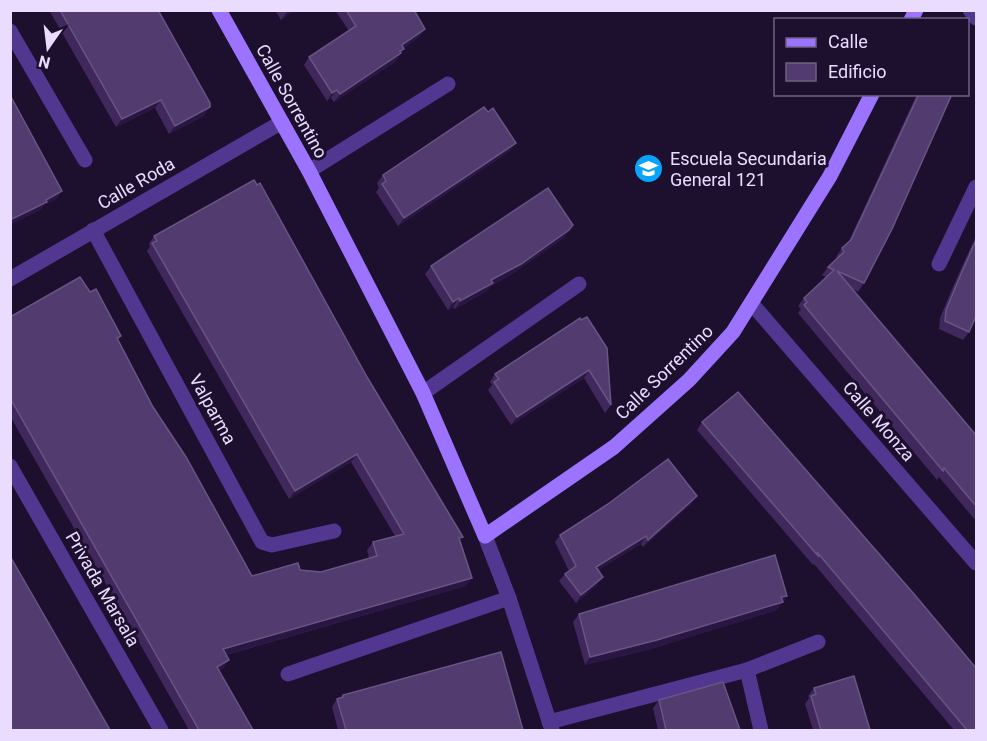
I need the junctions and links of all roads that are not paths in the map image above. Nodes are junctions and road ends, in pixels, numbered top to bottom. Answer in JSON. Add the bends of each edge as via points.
{"nodes":[{"id":1,"x":219,"y":10,"type":"edge"},
{"id":2,"x":970,"y":10,"type":"edge"},
{"id":3,"x":976,"y":18,"type":"edge"},
{"id":4,"x":10,"y":31,"type":"edge"},
{"id":5,"x":448,"y":84,"type":"dead end"},
{"id":6,"x":871,"y":96,"type":"edge"},
{"id":7,"x":282,"y":122,"type":"junction"},
{"id":8,"x":85,"y":160,"type":"dead end"},
{"id":9,"x":309,"y":171,"type":"junction"},
{"id":10,"x":976,"y":187,"type":"edge"},
{"id":11,"x":93,"y":230,"type":"junction"},
{"id":12,"x":939,"y":264,"type":"dead end"},
{"id":13,"x":10,"y":279,"type":"edge"},
{"id":14,"x":579,"y":284,"type":"dead end"},
{"id":15,"x":752,"y":304,"type":"junction"},
{"id":16,"x":423,"y":393,"type":"junction"},
{"id":17,"x":10,"y":466,"type":"edge"},
{"id":18,"x":334,"y":531,"type":"dead end"},
{"id":19,"x":485,"y":536,"type":"junction"},
{"id":20,"x":976,"y":563,"type":"edge"},
{"id":21,"x":509,"y":598,"type":"junction"},
{"id":22,"x":818,"y":642,"type":"dead end"},
{"id":23,"x":747,"y":670,"type":"junction"},
{"id":24,"x":288,"y":674,"type":"dead end"},
{"id":25,"x":550,"y":726,"type":"edge"},
{"id":26,"x":161,"y":730,"type":"edge"},
{"id":27,"x":761,"y":730,"type":"edge"}],
"edges":[{"from":1,"to":7,"type":"street","name":"Calle Sorrentino"},
{"from":2,"to":3,"type":"street"},
{"from":4,"to":8,"type":"street"},
{"from":5,"to":9,"type":"street"},
{"from":6,"to":15,"type":"street","name":"Calle Sorrentino","via":[[830,176]]},
{"from":7,"to":9,"type":"street","name":"Calle Sorrentino"},
{"from":7,"to":11,"type":"street","name":"Calle Roda"},
{"from":9,"to":16,"type":"street","name":"Calle Sorrentino"},
{"from":10,"to":12,"type":"street"},
{"from":11,"to":13,"type":"street","name":"Calle Roda"},
{"from":11,"to":18,"type":"street","name":"Valparma","via":[[262,542],[272,545]]},
{"from":14,"to":16,"type":"street"},
{"from":15,"to":19,"type":"street","name":"Calle Sorrentino","via":[[733,332],[689,380],[614,447]]},
{"from":15,"to":20,"type":"street","name":"Calle Monza"},
{"from":16,"to":19,"type":"street","name":"Calle Sorrentino"},
{"from":17,"to":26,"type":"street","name":"Privada Marsala"},
{"from":19,"to":21,"type":"street","name":"Calle Sorrentino"},
{"from":21,"to":24,"type":"street"},
{"from":21,"to":25,"type":"street","name":"Calle Sorrentino"},
{"from":22,"to":23,"type":"street"},
{"from":23,"to":25,"type":"street"},
{"from":23,"to":27,"type":"street"}]}
